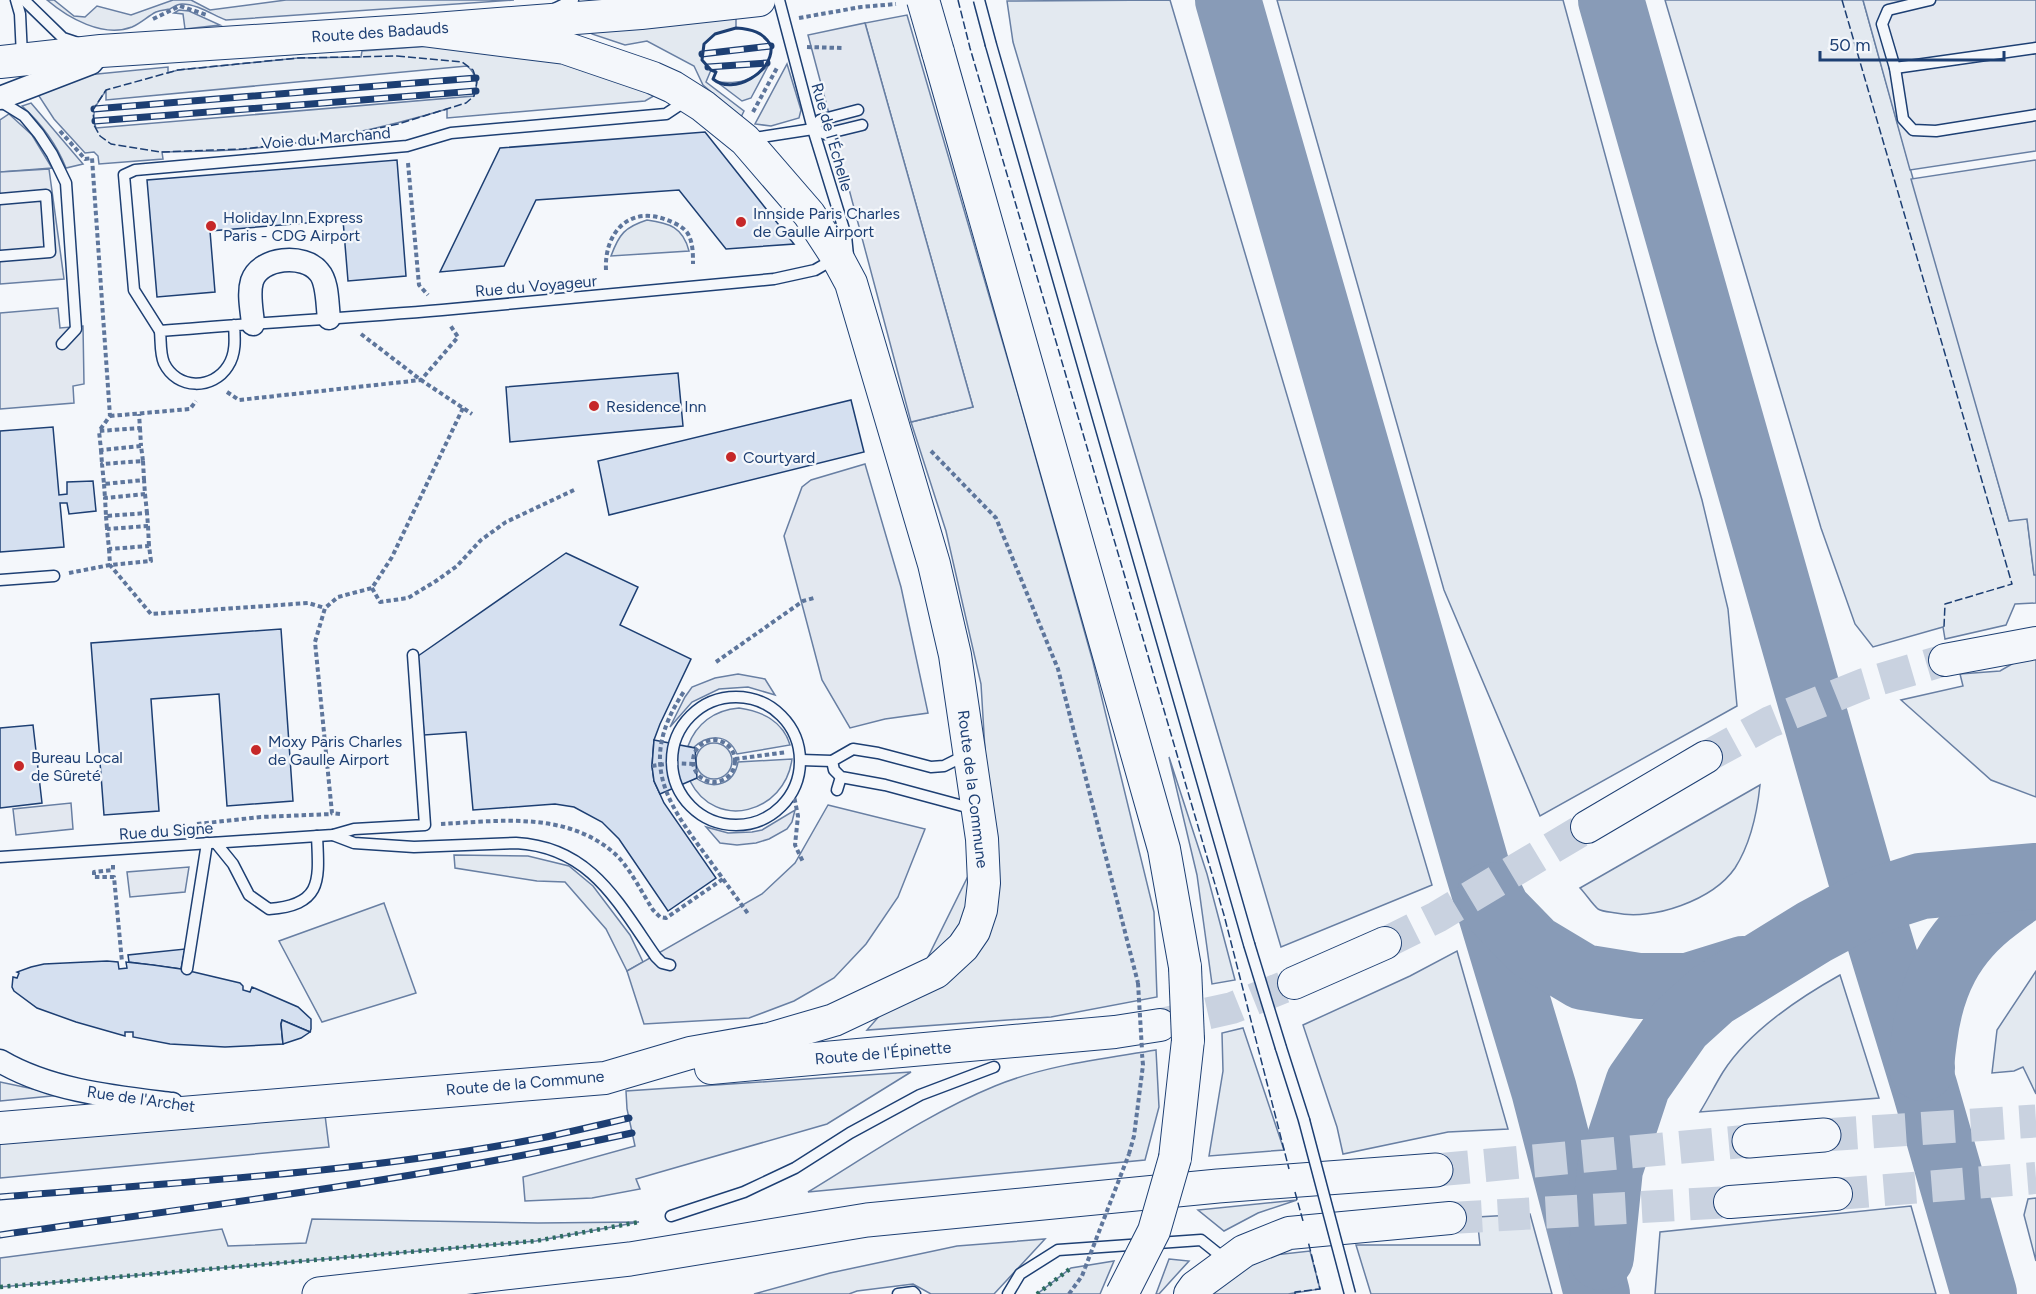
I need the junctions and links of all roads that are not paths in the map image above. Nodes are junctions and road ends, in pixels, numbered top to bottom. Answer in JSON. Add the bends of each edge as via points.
{"nodes":[{"id":1,"x":16,"y":0,"type":"edge"},
{"id":2,"x":24,"y":0,"type":"edge"},
{"id":3,"x":573,"y":0,"type":"edge"},
{"id":4,"x":759,"y":0,"type":"edge"},
{"id":5,"x":779,"y":0,"type":"edge"},
{"id":6,"x":979,"y":0,"type":"edge"},
{"id":7,"x":1930,"y":0,"type":"edge"},
{"id":8,"x":913,"y":2,"type":"edge"},
{"id":9,"x":534,"y":20,"type":"junction"},
{"id":10,"x":422,"y":30,"type":"junction"},
{"id":11,"x":2036,"y":48,"type":"edge"},
{"id":12,"x":101,"y":51,"type":"junction"},
{"id":13,"x":11,"y":60,"type":"edge"},
{"id":14,"x":1895,"y":68,"type":"junction"},
{"id":15,"x":689,"y":98,"type":"junction"},
{"id":16,"x":0,"y":100,"type":"edge"},
{"id":17,"x":858,"y":110,"type":"dead end"},
{"id":18,"x":2036,"y":115,"type":"edge"},
{"id":19,"x":862,"y":125,"type":"dead end"},
{"id":20,"x":813,"y":129,"type":"junction"},
{"id":21,"x":745,"y":140,"type":"junction"},
{"id":22,"x":0,"y":199,"type":"edge"},
{"id":23,"x":0,"y":256,"type":"edge"},
{"id":24,"x":844,"y":270,"type":"junction"},
{"id":25,"x":329,"y":318,"type":"junction"},
{"id":26,"x":243,"y":324,"type":"junction"},
{"id":27,"x":160,"y":331,"type":"junction"},
{"id":28,"x":62,"y":344,"type":"dead end"},
{"id":29,"x":54,"y":576,"type":"road end"},
{"id":30,"x":0,"y":580,"type":"edge"},
{"id":31,"x":2036,"y":643,"type":"edge"},
{"id":32,"x":412,"y":655,"type":"dead end"},
{"id":33,"x":1946,"y":660,"type":"tunnel mouth"},
{"id":34,"x":969,"y":754,"type":"junction"},
{"id":35,"x":1706,"y":757,"type":"tunnel mouth"},
{"id":36,"x":801,"y":760,"type":"junction"},
{"id":37,"x":832,"y":761,"type":"junction"},
{"id":38,"x":841,"y":777,"type":"junction"},
{"id":39,"x":837,"y":790,"type":"dead end"},
{"id":40,"x":977,"y":810,"type":"junction"},
{"id":41,"x":1587,"y":827,"type":"tunnel mouth"},
{"id":42,"x":333,"y":835,"type":"junction"},
{"id":43,"x":317,"y":836,"type":"junction"},
{"id":44,"x":212,"y":843,"type":"junction"},
{"id":45,"x":0,"y":857,"type":"edge"},
{"id":46,"x":1385,"y":943,"type":"tunnel mouth"},
{"id":47,"x":670,"y":965,"type":"dead end"},
{"id":48,"x":187,"y":969,"type":"dead end"},
{"id":49,"x":1293,"y":983,"type":"tunnel mouth"},
{"id":50,"x":1160,"y":1025,"type":"tunnel mouth"},
{"id":51,"x":3,"y":1065,"type":"edge"},
{"id":52,"x":994,"y":1066,"type":"dead end"},
{"id":53,"x":605,"y":1078,"type":"junction"},
{"id":54,"x":216,"y":1109,"type":"junction"},
{"id":55,"x":0,"y":1128,"type":"edge"},
{"id":56,"x":1824,"y":1135,"type":"tunnel mouth"},
{"id":57,"x":1749,"y":1141,"type":"tunnel mouth"},
{"id":58,"x":1436,"y":1170,"type":"tunnel mouth"},
{"id":59,"x":1836,"y":1194,"type":"tunnel mouth"},
{"id":60,"x":1730,"y":1202,"type":"tunnel mouth"},
{"id":61,"x":671,"y":1216,"type":"dead end"},
{"id":62,"x":1450,"y":1218,"type":"tunnel mouth"},
{"id":63,"x":1229,"y":1262,"type":"junction"},
{"id":64,"x":319,"y":1294,"type":"edge"},
{"id":65,"x":898,"y":1294,"type":"edge"},
{"id":66,"x":915,"y":1294,"type":"edge"},
{"id":67,"x":1008,"y":1294,"type":"edge"},
{"id":68,"x":1122,"y":1294,"type":"edge"},
{"id":69,"x":1190,"y":1294,"type":"edge"},
{"id":70,"x":1350,"y":1294,"type":"edge"}],
"edges":[{"from":1,"to":13,"type":"lane","via":[[20,14]]},
{"from":2,"to":12,"type":"lane","via":[[63,38]]},
{"from":3,"to":9,"type":"lane"},
{"from":4,"to":9,"type":"main road","name":"Route des Badauds"},
{"from":5,"to":20,"type":"lane","name":"Rue de l'Échelle"},
{"from":6,"to":70,"type":"lane","bridge":true,"via":[[1249,944],[1304,1120]]},
{"from":7,"to":14,"type":"lane","via":[[1888,10],[1882,24]]},
{"from":8,"to":68,"type":"main road","bridge":true,"via":[[938,52],[1164,849],[1185,967],[1188,1040],[1174,1158],[1154,1231]]},
{"from":9,"to":10,"type":"main road","name":"Route des Badauds"},
{"from":10,"to":12,"type":"main road","name":"Route des Badauds"},
{"from":10,"to":15,"type":"main road","name":"Route de la Commune","via":[[565,48],[653,78]]},
{"from":11,"to":14,"type":"lane"},
{"from":12,"to":13,"type":"main road","name":"Route des Badauds"},
{"from":12,"to":16,"type":"street","via":[[91,63]]},
{"from":14,"to":18,"type":"lane","via":[[1903,119],[1913,130]]},
{"from":15,"to":21,"type":"main road","name":"Route de la Commune"},
{"from":15,"to":27,"type":"lane","name":"Voie du Marchand","via":[[666,114],[451,133],[406,146],[135,170],[124,175],[134,290]]},
{"from":16,"to":28,"type":"lane","via":[[24,116],[39,134],[66,183],[76,329]]},
{"from":17,"to":20,"type":"lane","via":[[820,120]]},
{"from":19,"to":20,"type":"lane","via":[[825,134]]},
{"from":20,"to":21,"type":"lane"},
{"from":20,"to":24,"type":"lane","name":"Rue de l'Échelle","via":[[846,236]]},
{"from":21,"to":24,"type":"main road","name":"Route de la Commune","via":[[809,214]]},
{"from":22,"to":23,"type":"lane","via":[[46,195],[50,252]]},
{"from":24,"to":25,"type":"lane","name":"Rue du Voyageur"},
{"from":24,"to":34,"type":"main road","name":"Route de la Commune","via":[[934,564],[955,656]]},
{"from":25,"to":26,"type":"lane","name":"Rue du Voyageur"},
{"from":25,"to":26,"type":"street","via":[[321,274],[310,263],[296,260],[268,264],[257,272]]},
{"from":26,"to":27,"type":"lane","name":"Rue du Voyageur"},
{"from":26,"to":27,"type":"lane","via":[[222,374],[212,382],[195,385],[170,374],[163,362]]},
{"from":29,"to":30,"type":"lane"},
{"from":31,"to":33,"type":"main road"},
{"from":32,"to":42,"type":"lane","via":[[425,825],[354,829]]},
{"from":34,"to":37,"type":"lane","via":[[944,766],[931,767],[853,749]]},
{"from":34,"to":40,"type":"main road","name":"Route de la Commune"},
{"from":35,"to":41,"type":"main road"},
{"from":36,"to":36,"type":"lane","via":[[793,791],[780,808],[763,819],[742,825],[721,824],[686,801],[676,783],[672,763],[675,742],[685,723],[700,708],[719,699],[740,697],[760,702],[778,713],[792,729]]},
{"from":36,"to":37,"type":"lane"},
{"from":37,"to":38,"type":"lane"},
{"from":38,"to":39,"type":"lane"},
{"from":38,"to":40,"type":"lane","via":[[885,784]]},
{"from":40,"to":53,"type":"main road","name":"Route de la Commune","via":[[984,883],[981,910],[963,947],[936,972],[834,1020],[769,1039],[690,1053]]},
{"from":42,"to":43,"type":"lane","name":"Rue du Signe"},
{"from":42,"to":47,"type":"lane","via":[[354,843],[414,847],[516,843],[555,851],[597,877],[656,957]]},
{"from":43,"to":44,"type":"lane","name":"Rue du Signe"},
{"from":43,"to":44,"type":"lane","via":[[318,875],[308,897],[291,908],[269,909],[249,895],[234,864]]},
{"from":44,"to":45,"type":"lane","name":"Rue du Signe"},
{"from":44,"to":48,"type":"lane"},
{"from":46,"to":49,"type":"main road"},
{"from":50,"to":53,"type":"main road","name":"Route de l'Épinette"},
{"from":51,"to":54,"type":"street","name":"Rue de l'Archet","via":[[94,1095]]},
{"from":52,"to":61,"type":"lane","via":[[920,1095],[795,1168],[744,1192]]},
{"from":53,"to":54,"type":"main road","name":"Route de la Commune"},
{"from":54,"to":55,"type":"main road","name":"Route de la Commune"},
{"from":56,"to":57,"type":"main road"},
{"from":58,"to":64,"type":"main road","via":[[1218,1186],[867,1220],[630,1259]]},
{"from":59,"to":60,"type":"main road"},
{"from":62,"to":63,"type":"main road","via":[[1289,1233],[1244,1251]]},
{"from":63,"to":67,"type":"lane","via":[[1201,1240],[1058,1250],[1020,1274]]},
{"from":63,"to":69,"type":"main road"},
{"from":65,"to":66,"type":"lane"}]}
